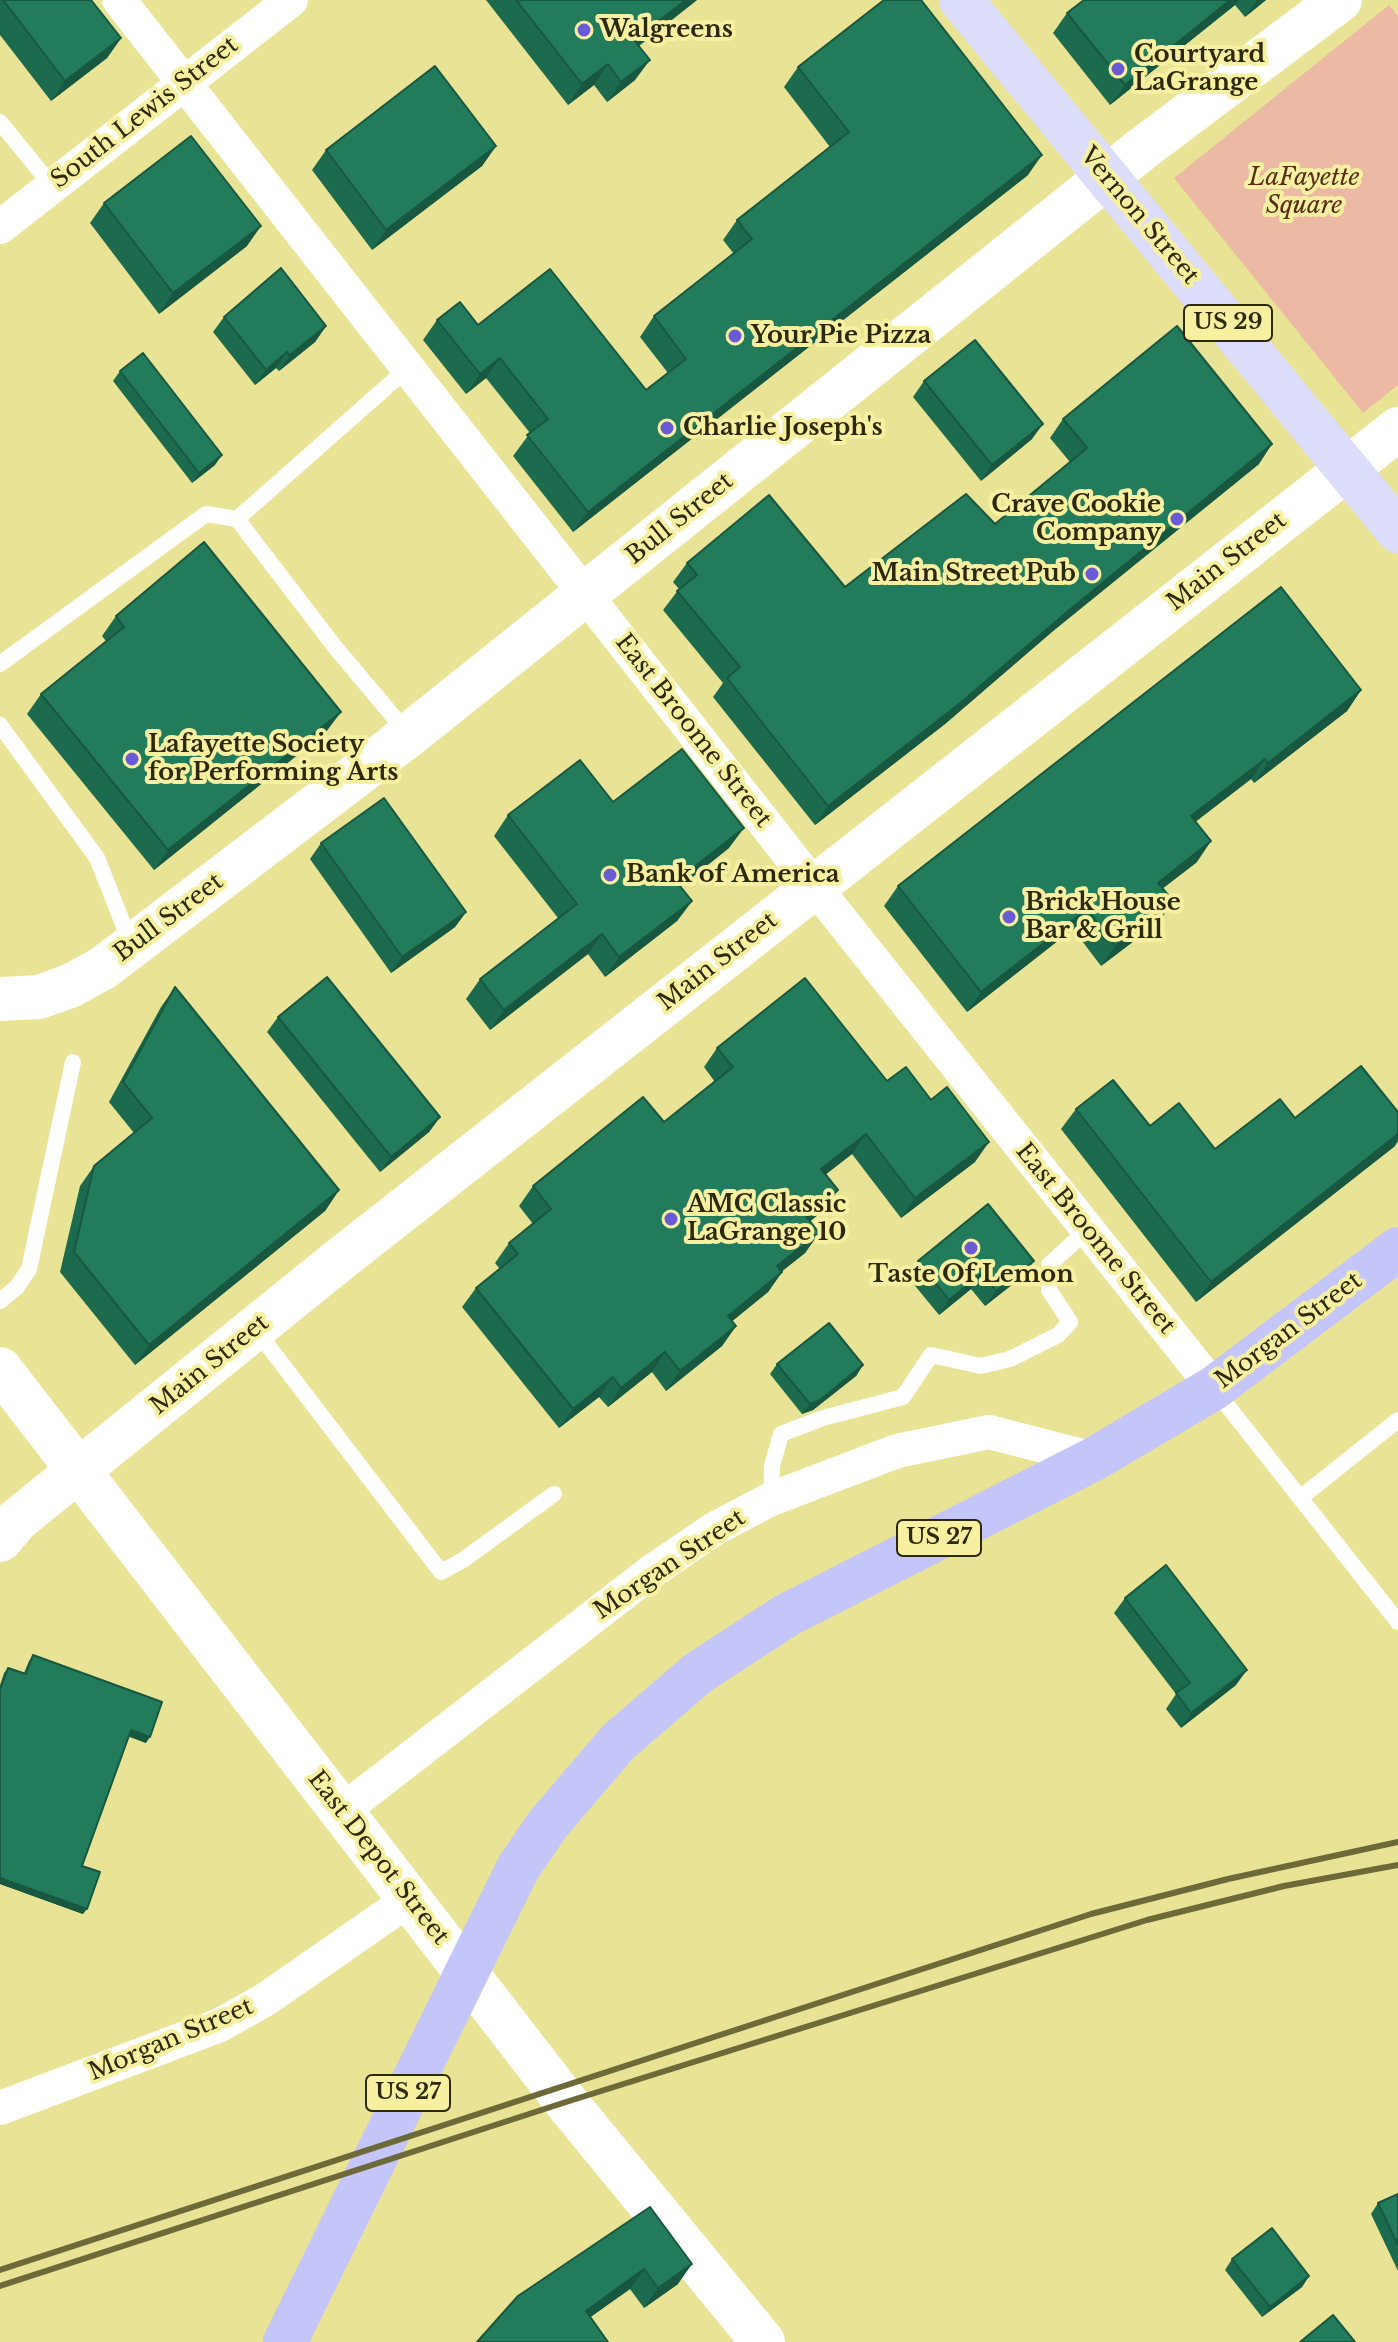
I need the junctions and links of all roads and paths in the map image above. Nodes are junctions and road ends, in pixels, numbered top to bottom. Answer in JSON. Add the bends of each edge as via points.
{"nodes":[{"id":1,"x":119,"y":0,"type":"edge"},
{"id":2,"x":291,"y":0,"type":"edge"},
{"id":3,"x":1340,"y":0,"type":"edge"},
{"id":4,"x":971,"y":3,"type":"edge"},
{"id":5,"x":184,"y":83,"type":"junction"},
{"id":6,"x":0,"y":122,"type":"edge"},
{"id":7,"x":1108,"y":178,"type":"junction"},
{"id":8,"x":52,"y":186,"type":"junction"},
{"id":9,"x":0,"y":227,"type":"edge"},
{"id":10,"x":408,"y":368,"type":"junction"},
{"id":11,"x":1398,"y":429,"type":"edge"},
{"id":12,"x":1348,"y":468,"type":"junction"},
{"id":13,"x":237,"y":519,"type":"junction"},
{"id":14,"x":1398,"y":531,"type":"edge"},
{"id":15,"x":586,"y":594,"type":"junction"},
{"id":16,"x":0,"y":664,"type":"edge"},
{"id":17,"x":0,"y":725,"type":"edge"},
{"id":18,"x":409,"y":735,"type":"junction"},
{"id":19,"x":814,"y":886,"type":"junction"},
{"id":20,"x":132,"y":946,"type":"junction"},
{"id":21,"x":0,"y":999,"type":"edge"},
{"id":22,"x":73,"y":1062,"type":"dead end"},
{"id":23,"x":1087,"y":1230,"type":"junction"},
{"id":24,"x":1398,"y":1249,"type":"edge"},
{"id":25,"x":0,"y":1301,"type":"edge"},
{"id":26,"x":255,"y":1329,"type":"junction"},
{"id":27,"x":0,"y":1369,"type":"edge"},
{"id":28,"x":1214,"y":1388,"type":"junction"},
{"id":29,"x":1398,"y":1420,"type":"edge"},
{"id":30,"x":1094,"y":1459,"type":"junction"},
{"id":31,"x":79,"y":1471,"type":"junction"},
{"id":32,"x":554,"y":1494,"type":"dead end"},
{"id":33,"x":1300,"y":1498,"type":"junction"},
{"id":34,"x":771,"y":1499,"type":"junction"},
{"id":35,"x":0,"y":1540,"type":"edge"},
{"id":36,"x":1398,"y":1622,"type":"edge"},
{"id":37,"x":342,"y":1811,"type":"junction"},
{"id":38,"x":410,"y":1899,"type":"junction"},
{"id":39,"x":0,"y":2108,"type":"edge"},
{"id":40,"x":291,"y":2330,"type":"edge"},
{"id":41,"x":763,"y":2342,"type":"edge"}],
"edges":[{"from":1,"to":5,"type":"street","name":"East Broome Street"},
{"from":2,"to":5,"type":"street","name":"South Lewis Street"},
{"from":3,"to":7,"type":"street","name":"Bull Street"},
{"from":4,"to":7,"type":"main road","name":"Vernon Street","number":"US 29"},
{"from":5,"to":8,"type":"street","name":"South Lewis Street"},
{"from":5,"to":10,"type":"street","name":"East Broome Street"},
{"from":6,"to":8,"type":"lane"},
{"from":7,"to":12,"type":"main road","name":"Vernon Street","number":"US 29"},
{"from":7,"to":15,"type":"street","name":"Bull Street"},
{"from":8,"to":9,"type":"street","name":"South Lewis Street"},
{"from":10,"to":13,"type":"lane"},
{"from":10,"to":15,"type":"street","name":"East Broome Street"},
{"from":11,"to":12,"type":"street","name":"Main Street"},
{"from":12,"to":14,"type":"main road","number":"US 29"},
{"from":12,"to":19,"type":"street","name":"Main Street"},
{"from":13,"to":16,"type":"lane","via":[[206,514]]},
{"from":13,"to":18,"type":"lane"},
{"from":15,"to":18,"type":"street","name":"Bull Street"},
{"from":15,"to":19,"type":"street","name":"East Broome Street"},
{"from":17,"to":20,"type":"lane","via":[[97,858]]},
{"from":18,"to":20,"type":"street","name":"Bull Street"},
{"from":19,"to":23,"type":"street","name":"East Broome Street"},
{"from":19,"to":26,"type":"street","name":"Main Street"},
{"from":20,"to":21,"type":"street","name":"Bull Street","via":[[70,986],[39,997]]},
{"from":22,"to":25,"type":"lane","via":[[29,1269]]},
{"from":23,"to":28,"type":"street","name":"East Broome Street"},
{"from":23,"to":34,"type":"lane","via":[[1049,1265],[1049,1290],[1070,1322],[1058,1335],[1010,1359],[981,1366],[931,1355],[903,1397],[781,1434],[772,1466]]},
{"from":24,"to":28,"type":"highway","name":"Morgan Street","number":"US 27"},
{"from":26,"to":31,"type":"street","name":"Main Street"},
{"from":26,"to":32,"type":"lane","via":[[441,1572]]},
{"from":27,"to":31,"type":"street","name":"East Depot Street"},
{"from":28,"to":30,"type":"highway","name":"Morgan Street","number":"US 27"},
{"from":28,"to":33,"type":"lane"},
{"from":29,"to":33,"type":"lane"},
{"from":30,"to":34,"type":"street","name":"Morgan Street","via":[[989,1432],[897,1451]]},
{"from":30,"to":40,"type":"highway","name":"Morgan Street","number":"US 27","via":[[787,1615],[698,1673],[618,1742],[518,1868]]},
{"from":31,"to":35,"type":"street","name":"Main Street"},
{"from":31,"to":37,"type":"street","name":"East Depot Street"},
{"from":33,"to":36,"type":"lane"},
{"from":34,"to":37,"type":"street","name":"Morgan Street","via":[[651,1572]]},
{"from":37,"to":38,"type":"street","name":"East Depot Street"},
{"from":38,"to":39,"type":"street","name":"Morgan Street","via":[[220,2025]]},
{"from":38,"to":41,"type":"street","name":"East Depot Street","via":[[566,2102]]}]}
